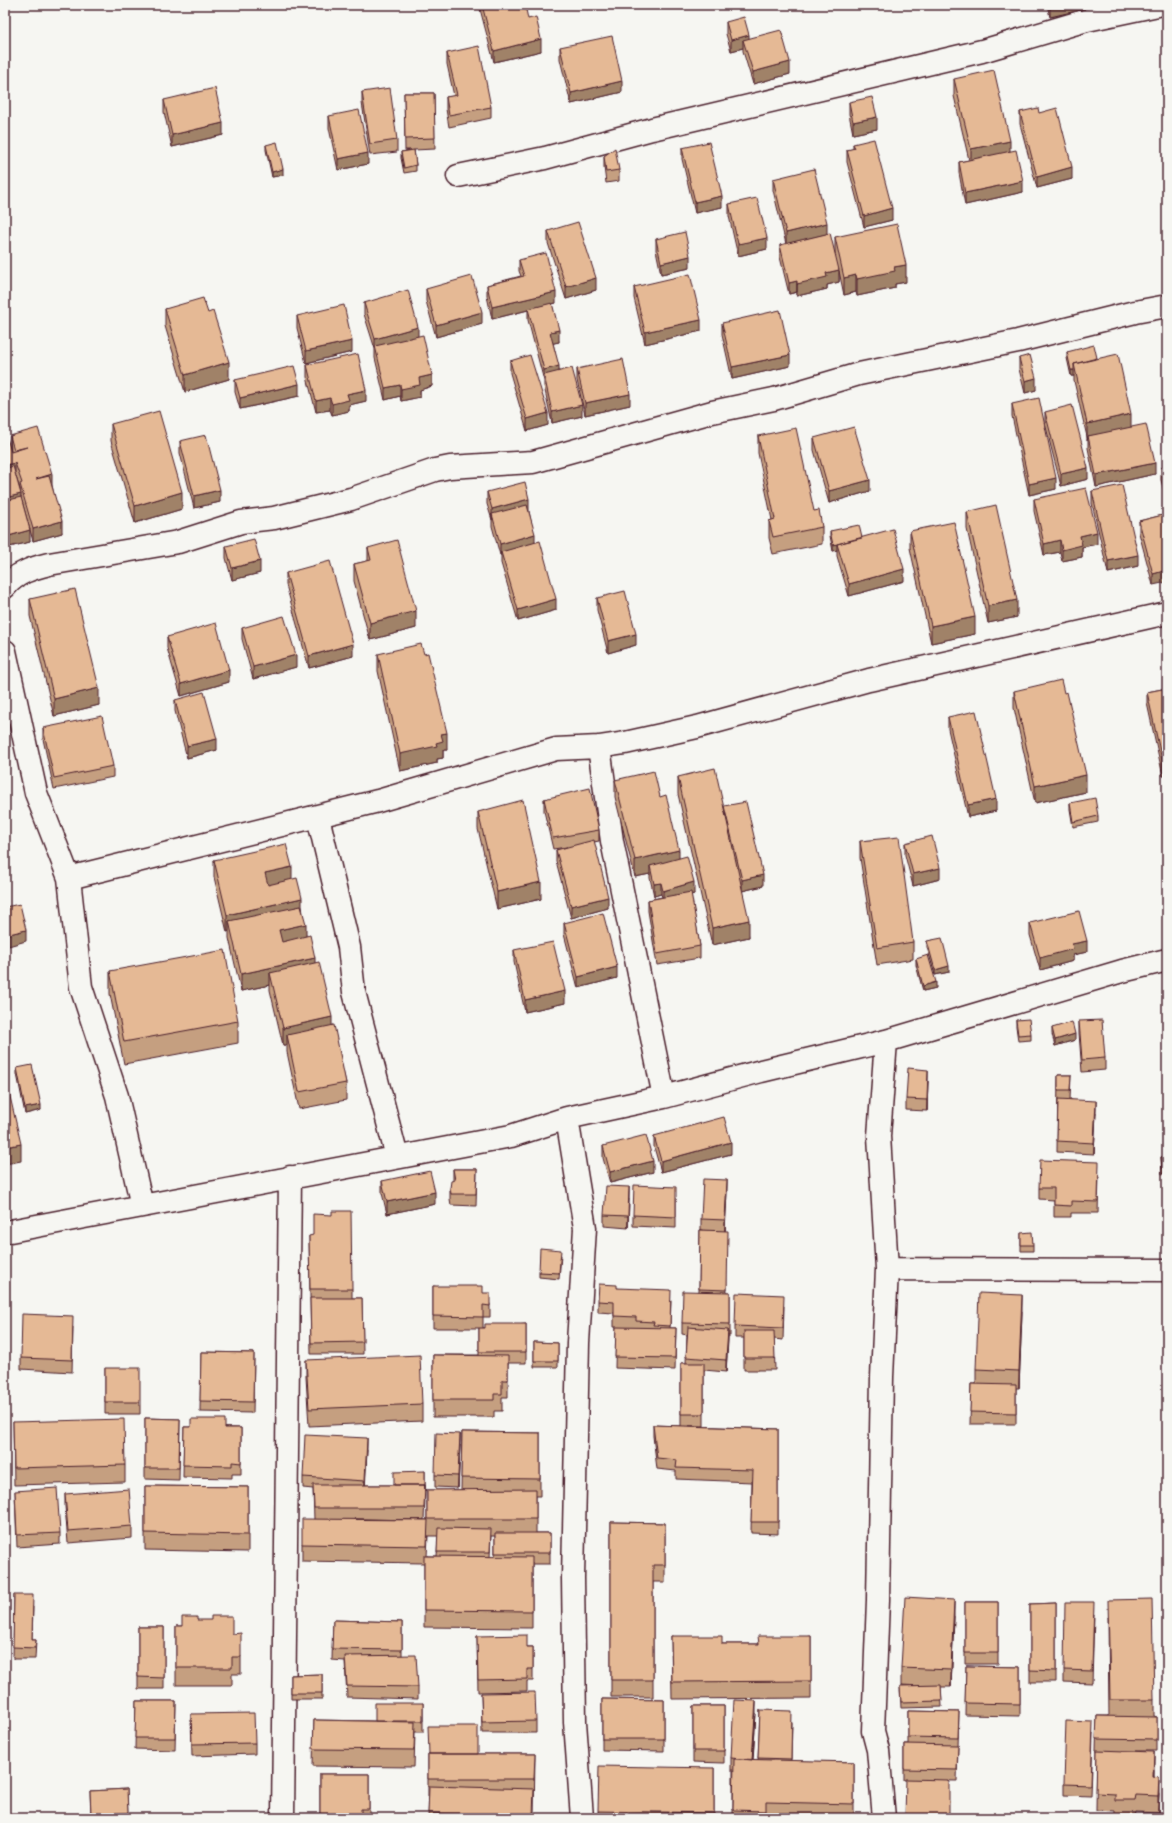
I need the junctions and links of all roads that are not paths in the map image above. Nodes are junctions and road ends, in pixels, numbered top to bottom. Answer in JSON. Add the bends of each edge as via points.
{"nodes":[{"id":1,"x":1158,"y":5,"type":"edge"},
{"id":2,"x":458,"y":176,"type":"dead end"},
{"id":3,"x":1167,"y":306,"type":"edge"},
{"id":4,"x":5,"y":587,"type":"edge"},
{"id":5,"x":1167,"y":614,"type":"edge"},
{"id":6,"x":5,"y":651,"type":"edge"},
{"id":7,"x":599,"y":747,"type":"junction"},
{"id":8,"x":318,"y":817,"type":"junction"},
{"id":9,"x":69,"y":878,"type":"junction"},
{"id":10,"x":1167,"y":960,"type":"edge"},
{"id":11,"x":886,"y":1041,"type":"junction"},
{"id":12,"x":664,"y":1097,"type":"junction"},
{"id":13,"x":566,"y":1118,"type":"junction"},
{"id":14,"x":397,"y":1157,"type":"junction"},
{"id":15,"x":290,"y":1177,"type":"junction"},
{"id":16,"x":142,"y":1206,"type":"junction"},
{"id":17,"x":5,"y":1232,"type":"edge"},
{"id":18,"x":887,"y":1269,"type":"junction"},
{"id":19,"x":1167,"y":1270,"type":"edge"},
{"id":20,"x":283,"y":1818,"type":"edge"},
{"id":21,"x":582,"y":1818,"type":"edge"},
{"id":22,"x":884,"y":1818,"type":"edge"}],
"edges":[{"from":1,"to":2,"type":"street","via":[[1087,20],[975,53],[652,129],[545,158]]},
{"from":3,"to":4,"type":"street","via":[[1018,342],[859,374],[533,462],[435,470],[352,499],[274,518],[240,522],[178,542],[32,568],[16,576]]},
{"from":5,"to":7,"type":"street","via":[[869,680],[697,727]]},
{"from":6,"to":9,"type":"street","via":[[36,793]]},
{"from":7,"to":8,"type":"street","via":[[556,749]]},
{"from":7,"to":12,"type":"street","via":[[612,841]]},
{"from":8,"to":9,"type":"street"},
{"from":8,"to":14,"type":"street","via":[[348,947],[354,992]]},
{"from":9,"to":16,"type":"street","via":[[81,987],[117,1096]]},
{"from":10,"to":11,"type":"street","via":[[1114,973]]},
{"from":11,"to":12,"type":"street"},
{"from":11,"to":18,"type":"street","via":[[879,1136]]},
{"from":12,"to":13,"type":"street"},
{"from":13,"to":14,"type":"street","via":[[511,1136]]},
{"from":13,"to":21,"type":"street","via":[[585,1228],[578,1343],[573,1578],[575,1722]]},
{"from":14,"to":15,"type":"street"},
{"from":15,"to":16,"type":"street"},
{"from":15,"to":20,"type":"street"},
{"from":16,"to":17,"type":"street"},
{"from":18,"to":19,"type":"street"},
{"from":18,"to":22,"type":"street","via":[[873,1731],[878,1750]]}]}
